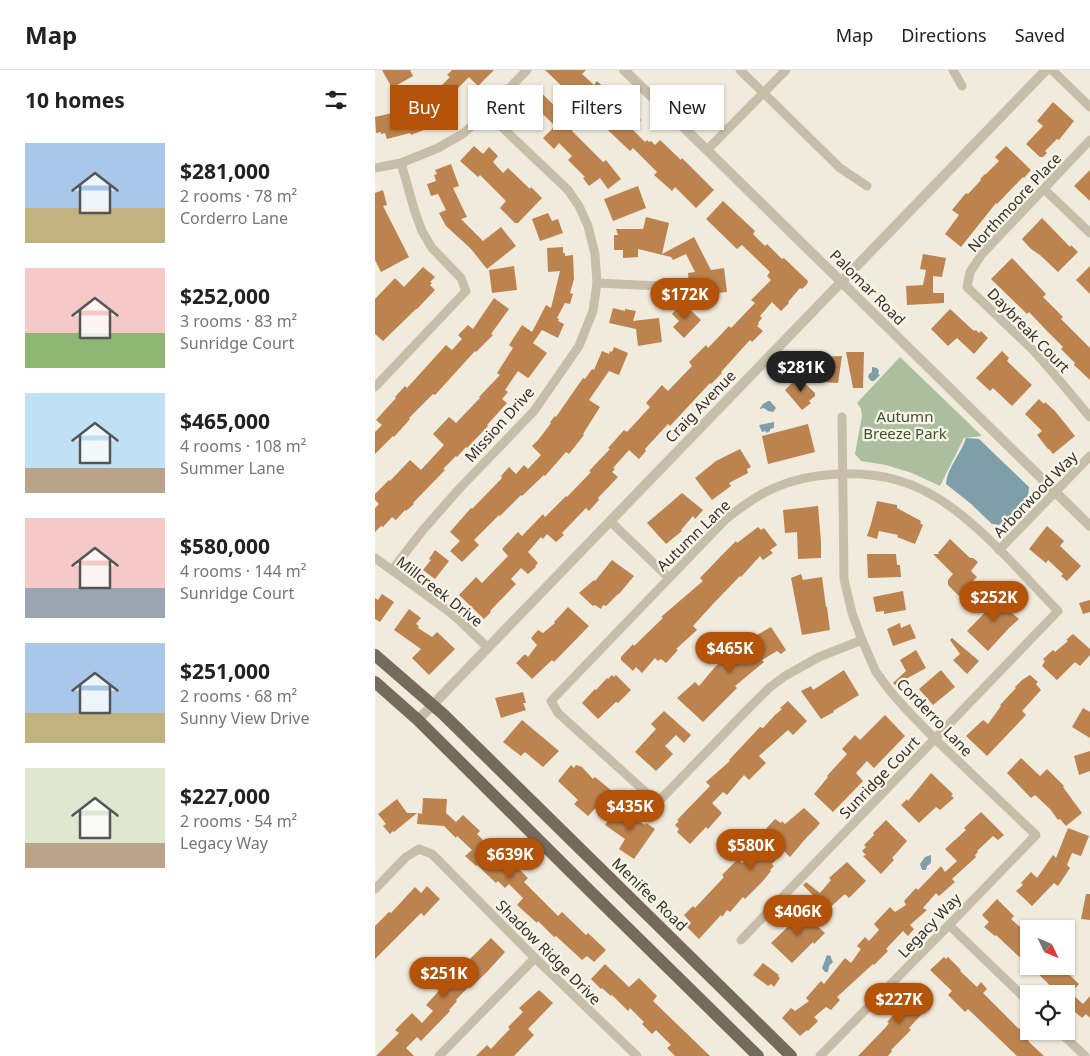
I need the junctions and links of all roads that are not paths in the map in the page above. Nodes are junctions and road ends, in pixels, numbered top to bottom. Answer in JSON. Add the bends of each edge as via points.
{"nodes":[{"id":1,"x":527,"y":70,"type":"edge"},
{"id":2,"x":624,"y":70,"type":"edge"},
{"id":3,"x":740,"y":70,"type":"edge"},
{"id":4,"x":785,"y":70,"type":"edge"},
{"id":5,"x":953,"y":70,"type":"edge"},
{"id":6,"x":1046,"y":70,"type":"edge"},
{"id":7,"x":1051,"y":70,"type":"edge"},
{"id":8,"x":512,"y":85,"type":"edge"},
{"id":9,"x":962,"y":86,"type":"dead end"},
{"id":10,"x":763,"y":93,"type":"junction"},
{"id":11,"x":1090,"y":107,"type":"edge"},
{"id":12,"x":468,"y":128,"type":"edge"},
{"id":13,"x":505,"y":130,"type":"edge"},
{"id":14,"x":1090,"y":140,"type":"edge"},
{"id":15,"x":707,"y":150,"type":"junction"},
{"id":16,"x":401,"y":163,"type":"junction"},
{"id":17,"x":375,"y":168,"type":"edge"},
{"id":18,"x":867,"y":186,"type":"dead end"},
{"id":19,"x":1044,"y":189,"type":"junction"},
{"id":20,"x":1090,"y":233,"type":"edge"},
{"id":21,"x":841,"y":282,"type":"junction"},
{"id":22,"x":597,"y":283,"type":"junction"},
{"id":23,"x":659,"y":286,"type":"dead end"},
{"id":24,"x":967,"y":287,"type":"joint"},
{"id":25,"x":375,"y":387,"type":"edge"},
{"id":26,"x":842,"y":417,"type":"dead end"},
{"id":27,"x":1090,"y":417,"type":"edge"},
{"id":28,"x":1090,"y":456,"type":"edge"},
{"id":29,"x":843,"y":474,"type":"junction"},
{"id":30,"x":1055,"y":492,"type":"junction"},
{"id":31,"x":610,"y":521,"type":"junction"},
{"id":32,"x":1090,"y":526,"type":"edge"},
{"id":33,"x":999,"y":550,"type":"junction"},
{"id":34,"x":375,"y":558,"type":"edge"},
{"id":35,"x":392,"y":570,"type":"junction"},
{"id":36,"x":669,"y":578,"type":"junction"},
{"id":37,"x":1058,"y":611,"type":"joint"},
{"id":38,"x":862,"y":640,"type":"junction"},
{"id":39,"x":487,"y":647,"type":"junction"},
{"id":40,"x":375,"y":655,"type":"edge"},
{"id":41,"x":375,"y":682,"type":"edge"},
{"id":42,"x":432,"y":704,"type":"junction"},
{"id":43,"x":417,"y":720,"type":"junction"},
{"id":44,"x":935,"y":739,"type":"junction"},
{"id":45,"x":1036,"y":834,"type":"joint"},
{"id":46,"x":375,"y":890,"type":"edge"},
{"id":47,"x":949,"y":925,"type":"junction"},
{"id":48,"x":741,"y":940,"type":"dead end"},
{"id":49,"x":535,"y":958,"type":"junction"},
{"id":50,"x":1020,"y":993,"type":"edge"},
{"id":51,"x":1068,"y":1040,"type":"edge"},
{"id":52,"x":439,"y":1056,"type":"edge"},
{"id":53,"x":637,"y":1056,"type":"edge"},
{"id":54,"x":758,"y":1056,"type":"edge"},
{"id":55,"x":791,"y":1056,"type":"edge"},
{"id":56,"x":819,"y":1056,"type":"edge"},
{"id":57,"x":1085,"y":1056,"type":"edge"}],
"edges":[{"from":1,"to":8,"type":"street"},
{"from":2,"to":15,"type":"street","name":"Palomar Road"},
{"from":3,"to":10,"type":"street"},
{"from":4,"to":10,"type":"street"},
{"from":5,"to":9,"type":"street"},
{"from":6,"to":21,"type":"street","name":"Craig Avenue"},
{"from":7,"to":11,"type":"street"},
{"from":10,"to":15,"type":"street"},
{"from":10,"to":18,"type":"street","via":[[841,168]]},
{"from":12,"to":16,"type":"street","via":[[438,148]]},
{"from":13,"to":22,"type":"street","name":"Mission Drive","via":[[568,190],[579,206],[595,254]]},
{"from":14,"to":19,"type":"street","name":"Northmoore Place"},
{"from":15,"to":21,"type":"street","name":"Palomar Road"},
{"from":16,"to":17,"type":"street"},
{"from":16,"to":25,"type":"street","via":[[422,230],[432,248],[461,278],[466,291]]},
{"from":19,"to":20,"type":"street"},
{"from":19,"to":24,"type":"street","name":"Northmoore Place","via":[[982,254],[970,272]]},
{"from":21,"to":30,"type":"street","name":"Palomar Road"},
{"from":21,"to":31,"type":"street","name":"Craig Avenue"},
{"from":22,"to":23,"type":"street"},
{"from":22,"to":35,"type":"street","name":"Mission Drive","via":[[593,311],[579,346],[558,378],[534,411],[459,489]]},
{"from":24,"to":27,"type":"street","name":"Daybreak Court","via":[[1034,352]]},
{"from":26,"to":29,"type":"street","name":"Corderro Lane"},
{"from":28,"to":30,"type":"street","name":"Arborwood Way"},
{"from":29,"to":33,"type":"street","name":"Autumn Lane","via":[[897,480],[915,487],[953,509]]},
{"from":29,"to":36,"type":"street","name":"Autumn Lane","via":[[793,481],[748,502],[726,519]]},
{"from":29,"to":38,"type":"street","name":"Corderro Lane","via":[[844,579]]},
{"from":30,"to":32,"type":"street","name":"Palomar Road"},
{"from":30,"to":33,"type":"street","name":"Arborwood Way"},
{"from":31,"to":36,"type":"street"},
{"from":31,"to":39,"type":"street","name":"Craig Avenue"},
{"from":33,"to":37,"type":"street","name":"Autumn Lane"},
{"from":34,"to":35,"type":"street","name":"Millcreek Drive"},
{"from":35,"to":39,"type":"street","name":"Millcreek Drive","via":[[443,607]]},
{"from":36,"to":38,"type":"street","name":"Autumn Lane","via":[[551,700],[558,713],[650,796],[659,800],[779,680],[819,657]]},
{"from":37,"to":44,"type":"street","name":"Sunridge Court"},
{"from":38,"to":44,"type":"street","name":"Corderro Lane","via":[[890,691]]},
{"from":39,"to":42,"type":"street","name":"Craig Avenue"},
{"from":40,"to":42,"type":"main road","name":"Menifee Road"},
{"from":41,"to":43,"type":"main road"},
{"from":42,"to":43,"type":"street","name":"Craig Avenue"},
{"from":42,"to":55,"type":"main road","name":"Menifee Road"},
{"from":43,"to":54,"type":"main road"},
{"from":44,"to":45,"type":"street","name":"Corderro Lane"},
{"from":44,"to":48,"type":"street","name":"Sunridge Court"},
{"from":45,"to":47,"type":"street","name":"Legacy Way"},
{"from":46,"to":49,"type":"street","name":"Shadow Ridge Drive","via":[[406,857],[419,849],[432,854]]},
{"from":47,"to":50,"type":"street"},
{"from":47,"to":56,"type":"street","name":"Legacy Way"},
{"from":49,"to":52,"type":"street"},
{"from":49,"to":53,"type":"street","name":"Shadow Ridge Drive"},
{"from":51,"to":57,"type":"street"}]}
